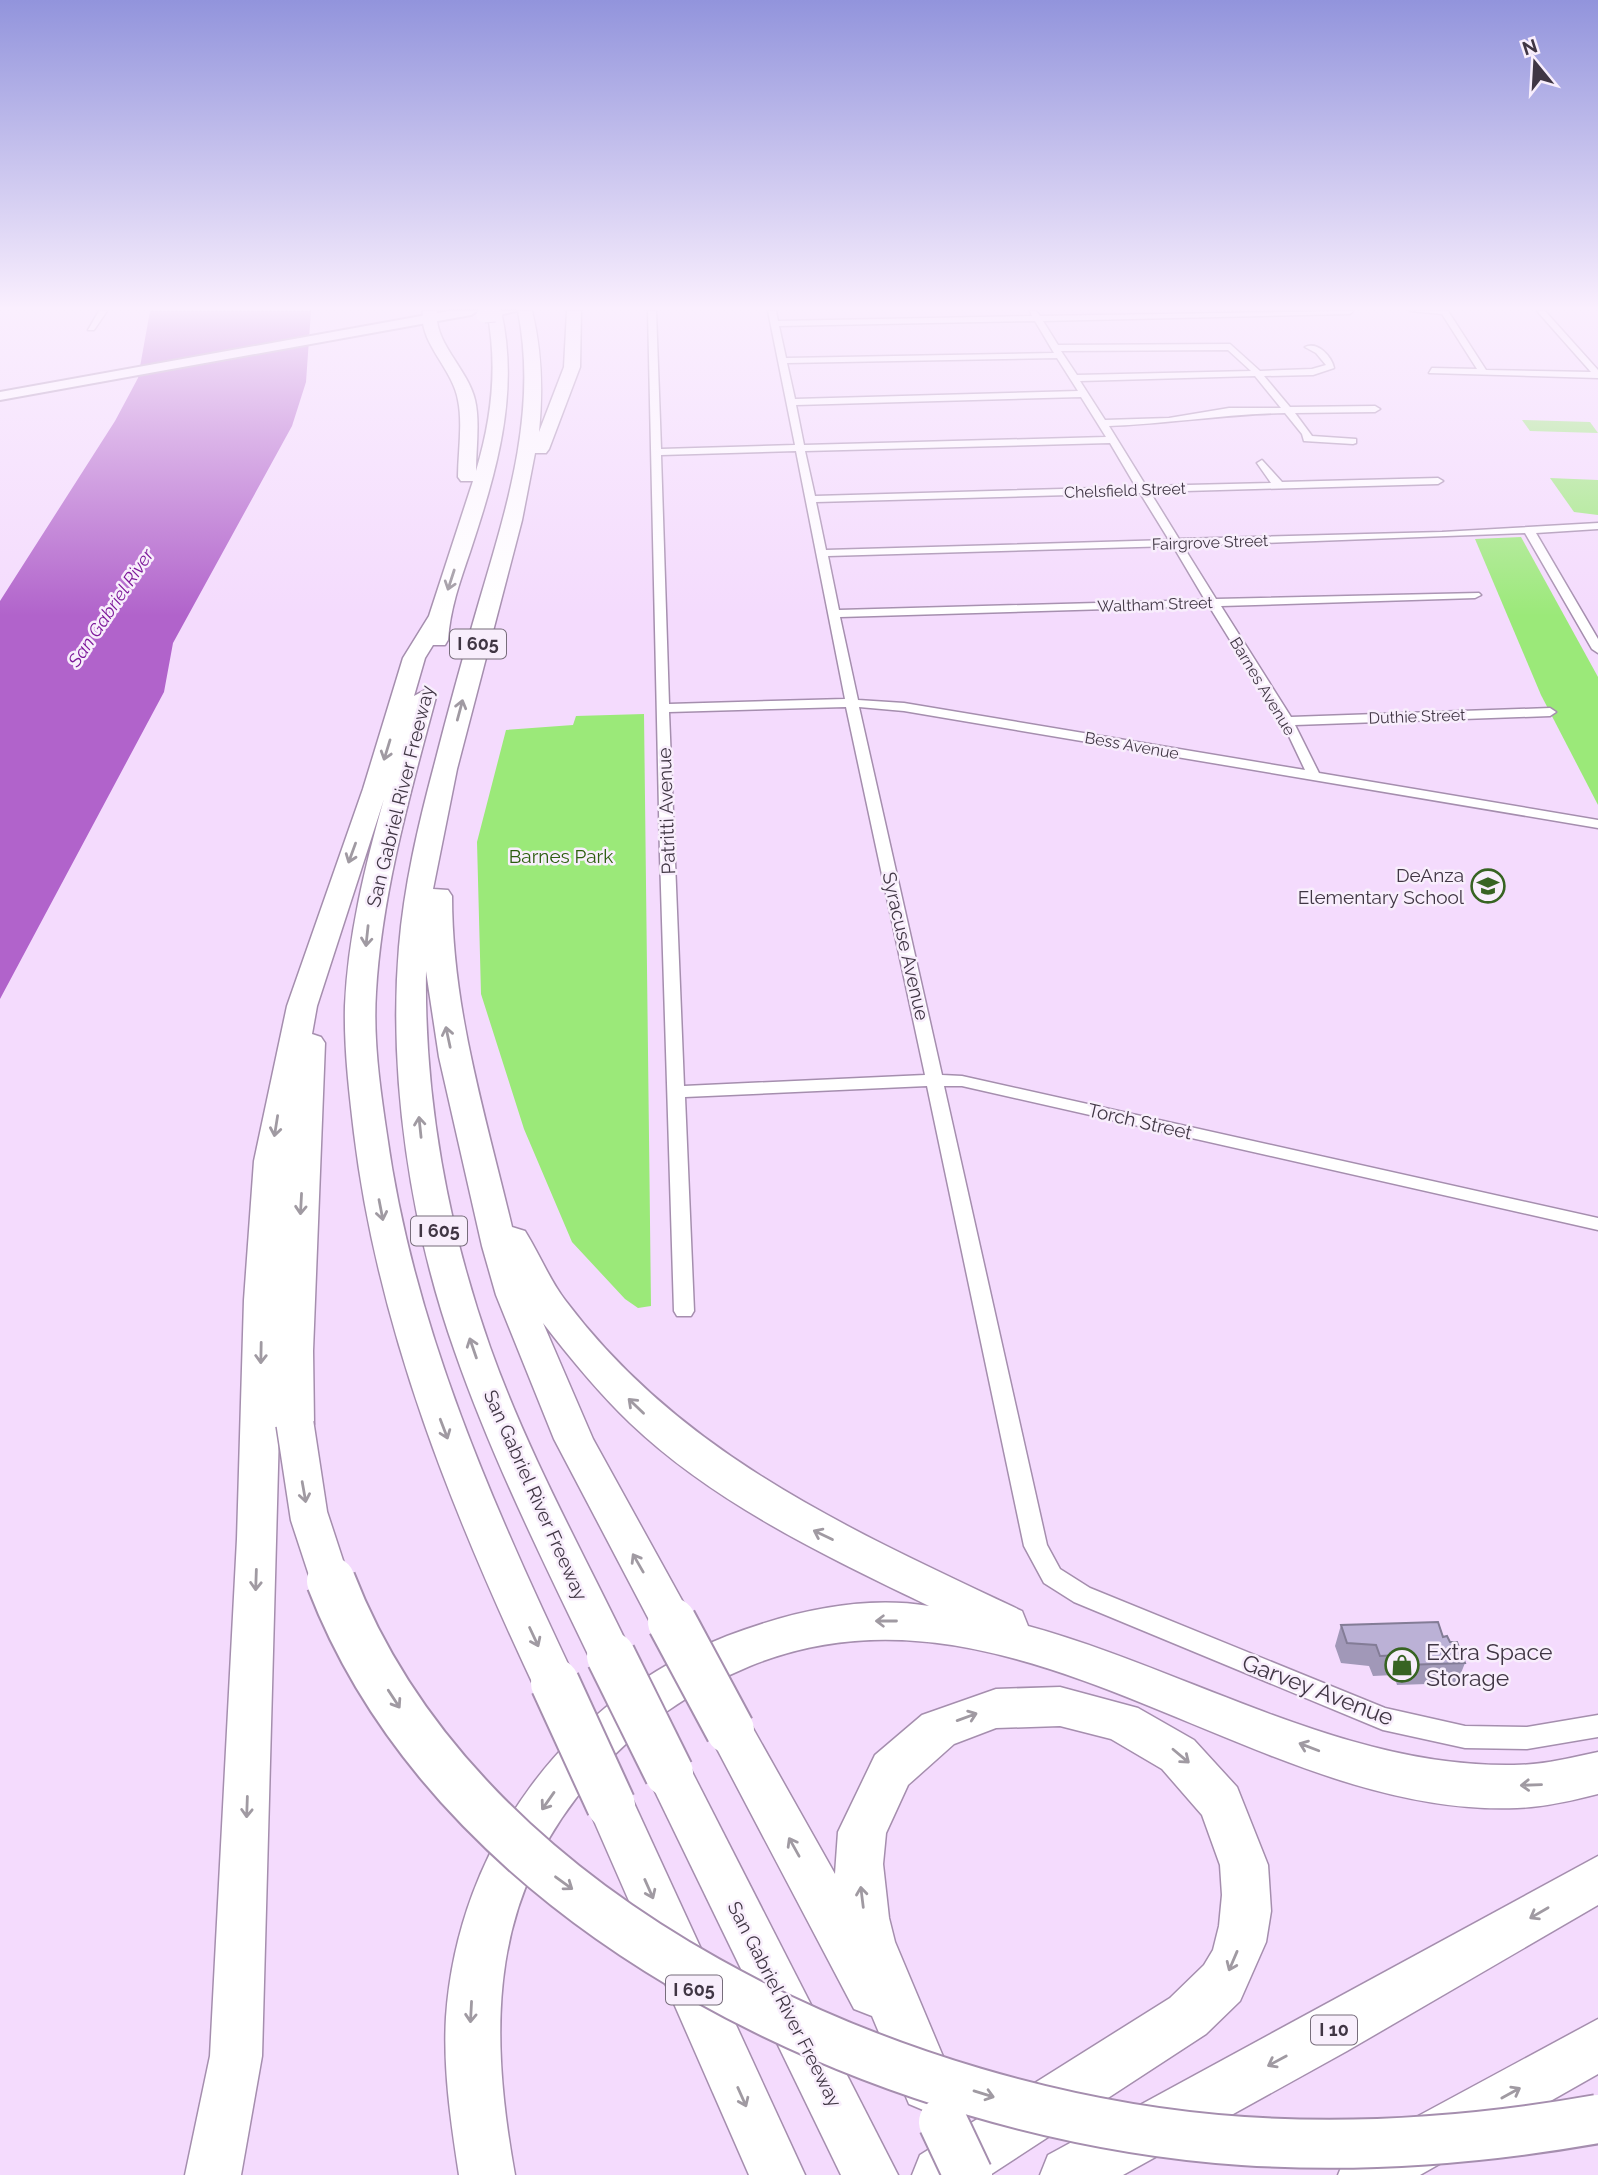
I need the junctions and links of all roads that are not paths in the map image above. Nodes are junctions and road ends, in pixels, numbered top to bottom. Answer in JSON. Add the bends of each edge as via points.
{"nodes":[{"id":1,"x":468,"y":412,"type":"edge"},
{"id":2,"x":498,"y":412,"type":"edge"},
{"id":3,"x":531,"y":412,"type":"edge"},
{"id":4,"x":557,"y":412,"type":"edge"},
{"id":5,"x":655,"y":412,"type":"edge"},
{"id":6,"x":791,"y":412,"type":"edge"},
{"id":7,"x":1096,"y":412,"type":"edge"},
{"id":8,"x":1220,"y":412,"type":"edge"},
{"id":9,"x":1289,"y":412,"type":"edge"},
{"id":10,"x":1103,"y":423,"type":"junction"},
{"id":11,"x":1113,"y":440,"type":"junction"},
{"id":12,"x":1353,"y":441,"type":"dead end"},
{"id":13,"x":798,"y":448,"type":"junction"},
{"id":14,"x":656,"y":452,"type":"junction"},
{"id":15,"x":1262,"y":463,"type":"dead end"},
{"id":16,"x":1438,"y":481,"type":"dead end"},
{"id":17,"x":1279,"y":486,"type":"junction"},
{"id":18,"x":1144,"y":489,"type":"junction"},
{"id":19,"x":811,"y":499,"type":"junction"},
{"id":20,"x":513,"y":511,"type":"junction"},
{"id":21,"x":1598,"y":526,"type":"edge"},
{"id":22,"x":1528,"y":529,"type":"junction"},
{"id":23,"x":463,"y":541,"type":"junction"},
{"id":24,"x":1178,"y":543,"type":"junction"},
{"id":25,"x":822,"y":553,"type":"junction"},
{"id":26,"x":1475,"y":595,"type":"dead end"},
{"id":27,"x":1212,"y":603,"type":"junction"},
{"id":28,"x":834,"y":614,"type":"junction"},
{"id":29,"x":438,"y":619,"type":"junction"},
{"id":30,"x":1598,"y":649,"type":"edge"},
{"id":31,"x":852,"y":703,"type":"junction"},
{"id":32,"x":663,"y":708,"type":"junction"},
{"id":33,"x":1550,"y":712,"type":"dead end"},
{"id":34,"x":1285,"y":721,"type":"junction"},
{"id":35,"x":443,"y":776,"type":"junction"},
{"id":36,"x":1313,"y":776,"type":"junction"},
{"id":37,"x":1598,"y":824,"type":"edge"},
{"id":38,"x":317,"y":965,"type":"junction"},
{"id":39,"x":935,"y":1080,"type":"junction"},
{"id":40,"x":676,"y":1092,"type":"junction"},
{"id":41,"x":483,"y":1174,"type":"junction"},
{"id":42,"x":1598,"y":1224,"type":"edge"},
{"id":43,"x":684,"y":1311,"type":"dead end"},
{"id":44,"x":1052,"y":1576,"type":"joint"},
{"id":45,"x":1085,"y":1662,"type":"junction"},
{"id":46,"x":1598,"y":1726,"type":"edge"},
{"id":47,"x":1598,"y":1773,"type":"edge"},
{"id":48,"x":1598,"y":1879,"type":"edge"},
{"id":49,"x":1598,"y":2045,"type":"edge"},
{"id":50,"x":1598,"y":2119,"type":"edge"},
{"id":51,"x":943,"y":2122,"type":"junction"},
{"id":52,"x":868,"y":2172,"type":"edge"},
{"id":53,"x":213,"y":2175,"type":"edge"},
{"id":54,"x":486,"y":2175,"type":"edge"},
{"id":55,"x":777,"y":2175,"type":"edge"},
{"id":56,"x":940,"y":2175,"type":"edge"},
{"id":57,"x":968,"y":2175,"type":"edge"},
{"id":58,"x":1068,"y":2175,"type":"edge"},
{"id":59,"x":1366,"y":2175,"type":"edge"}],
"edges":[{"from":1,"to":23,"type":"highway"},
{"from":2,"to":23,"type":"highway","name":"San Gabriel River Freeway","number":"I 605"},
{"from":3,"to":20,"type":"highway","name":"San Gabriel River Freeway","number":"I 605"},
{"from":4,"to":20,"type":"highway"},
{"from":5,"to":14,"type":"street","name":"Patritti Avenue"},
{"from":6,"to":13,"type":"street","name":"Syracuse Avenue"},
{"from":7,"to":10,"type":"street","name":"Barnes Avenue"},
{"from":8,"to":10,"type":"street","via":[[1169,421]]},
{"from":9,"to":12,"type":"street","via":[[1307,439]]},
{"from":10,"to":11,"type":"street","name":"Barnes Avenue"},
{"from":11,"to":13,"type":"street"},
{"from":11,"to":18,"type":"street","name":"Barnes Avenue"},
{"from":13,"to":14,"type":"street"},
{"from":13,"to":19,"type":"street","name":"Syracuse Avenue"},
{"from":14,"to":32,"type":"street","name":"Patritti Avenue"},
{"from":15,"to":17,"type":"street"},
{"from":16,"to":17,"type":"street","name":"Chelsfield Street"},
{"from":17,"to":18,"type":"street","name":"Chelsfield Street"},
{"from":18,"to":19,"type":"street","name":"Chelsfield Street"},
{"from":18,"to":24,"type":"street","name":"Barnes Avenue"},
{"from":19,"to":25,"type":"street","name":"Syracuse Avenue"},
{"from":35,"to":20,"type":"highway","name":"San Gabriel River Freeway","number":"I 605","one_way":true},
{"from":21,"to":22,"type":"street","name":"Fairgrove Street"},
{"from":22,"to":24,"type":"street","name":"Fairgrove Street"},
{"from":22,"to":30,"type":"street"},
{"from":23,"to":29,"type":"highway","name":"San Gabriel River Freeway","number":"I 605","one_way":true},
{"from":24,"to":25,"type":"street","name":"Fairgrove Street"},
{"from":24,"to":27,"type":"street","name":"Barnes Avenue"},
{"from":25,"to":28,"type":"street","name":"Syracuse Avenue"},
{"from":26,"to":27,"type":"street","name":"Waltham Street"},
{"from":27,"to":28,"type":"street","name":"Waltham Street"},
{"from":27,"to":34,"type":"street","name":"Barnes Avenue"},
{"from":28,"to":31,"type":"street","name":"Syracuse Avenue"},
{"from":29,"to":38,"type":"highway","one_way":true,"via":[[414,658]]},
{"from":29,"to":55,"type":"highway","name":"San Gabriel River Freeway","number":"I 605","one_way":true,"bridge":true,"via":[[436,658],[370,911],[361,994],[372,1165],[391,1264],[424,1376],[479,1519]]},
{"from":31,"to":32,"type":"street","name":"Bess Avenue"},
{"from":31,"to":36,"type":"street","name":"Bess Avenue","via":[[904,706]]},
{"from":31,"to":39,"type":"street","name":"Syracuse Avenue"},
{"from":32,"to":40,"type":"street","name":"Patritti Avenue"},
{"from":33,"to":34,"type":"street","name":"Duthie Street"},
{"from":34,"to":36,"type":"street","name":"Barnes Avenue"},
{"from":41,"to":35,"type":"highway","one_way":true,"via":[[452,1055],[438,970]]},
{"from":52,"to":35,"type":"highway","name":"San Gabriel River Freeway","number":"I 605","one_way":true,"bridge":true,"via":[[519,1467],[472,1348],[443,1249],[424,1154],[413,1057],[411,987],[418,902]]},
{"from":36,"to":37,"type":"street","name":"Bess Avenue"},
{"from":38,"to":50,"type":"highway","one_way":true,"bridge":true,"via":[[294,1351],[295,1424],[306,1505],[332,1585],[366,1656],[434,1754],[547,1871],[672,1957],[774,2013],[874,2057],[1021,2106],[1206,2138],[1362,2147],[1466,2139]]},
{"from":38,"to":53,"type":"highway","one_way":true,"via":[[302,1006],[271,1161],[262,1300],[258,1539],[236,2056]]},
{"from":39,"to":40,"type":"street","name":"Torch Street"},
{"from":39,"to":42,"type":"street","name":"Torch Street","via":[[962,1081]]},
{"from":39,"to":44,"type":"street","name":"Syracuse Avenue","via":[[1036,1546]]},
{"from":40,"to":43,"type":"street","name":"Patritti Avenue"},
{"from":45,"to":41,"type":"highway","one_way":true,"via":[[813,1531],[673,1439],[589,1357],[551,1308],[510,1235]]},
{"from":51,"to":41,"type":"highway","one_way":true,"bridge":true,"via":[[602,1499],[538,1356],[499,1246]]},
{"from":44,"to":46,"type":"street","name":"Garvey Avenue","via":[[1083,1595],[1383,1718],[1465,1737],[1527,1738]]},
{"from":47,"to":45,"type":"highway","one_way":true,"via":[[1535,1786],[1416,1778],[1325,1753]]},
{"from":45,"to":54,"type":"highway","one_way":true,"via":[[954,1625],[854,1622],[749,1644],[673,1682],[631,1710],[573,1766],[544,1804],[513,1858],[485,1931],[472,1991],[470,2035]]},
{"from":48,"to":58,"type":"highway","number":"I 10","one_way":true},
{"from":59,"to":49,"type":"highway","one_way":true},
{"from":51,"to":56,"type":"highway","one_way":true,"via":[[871,1942],[861,1899],[861,1834],[872,1803],[911,1751],[936,1732],[989,1710],[1052,1704],[1083,1709],[1141,1729],[1195,1768],[1231,1821],[1247,1882],[1245,1922],[1235,1959],[1222,1983],[1188,2016]]},
{"from":51,"to":57,"type":"highway","bridge":true}]}
